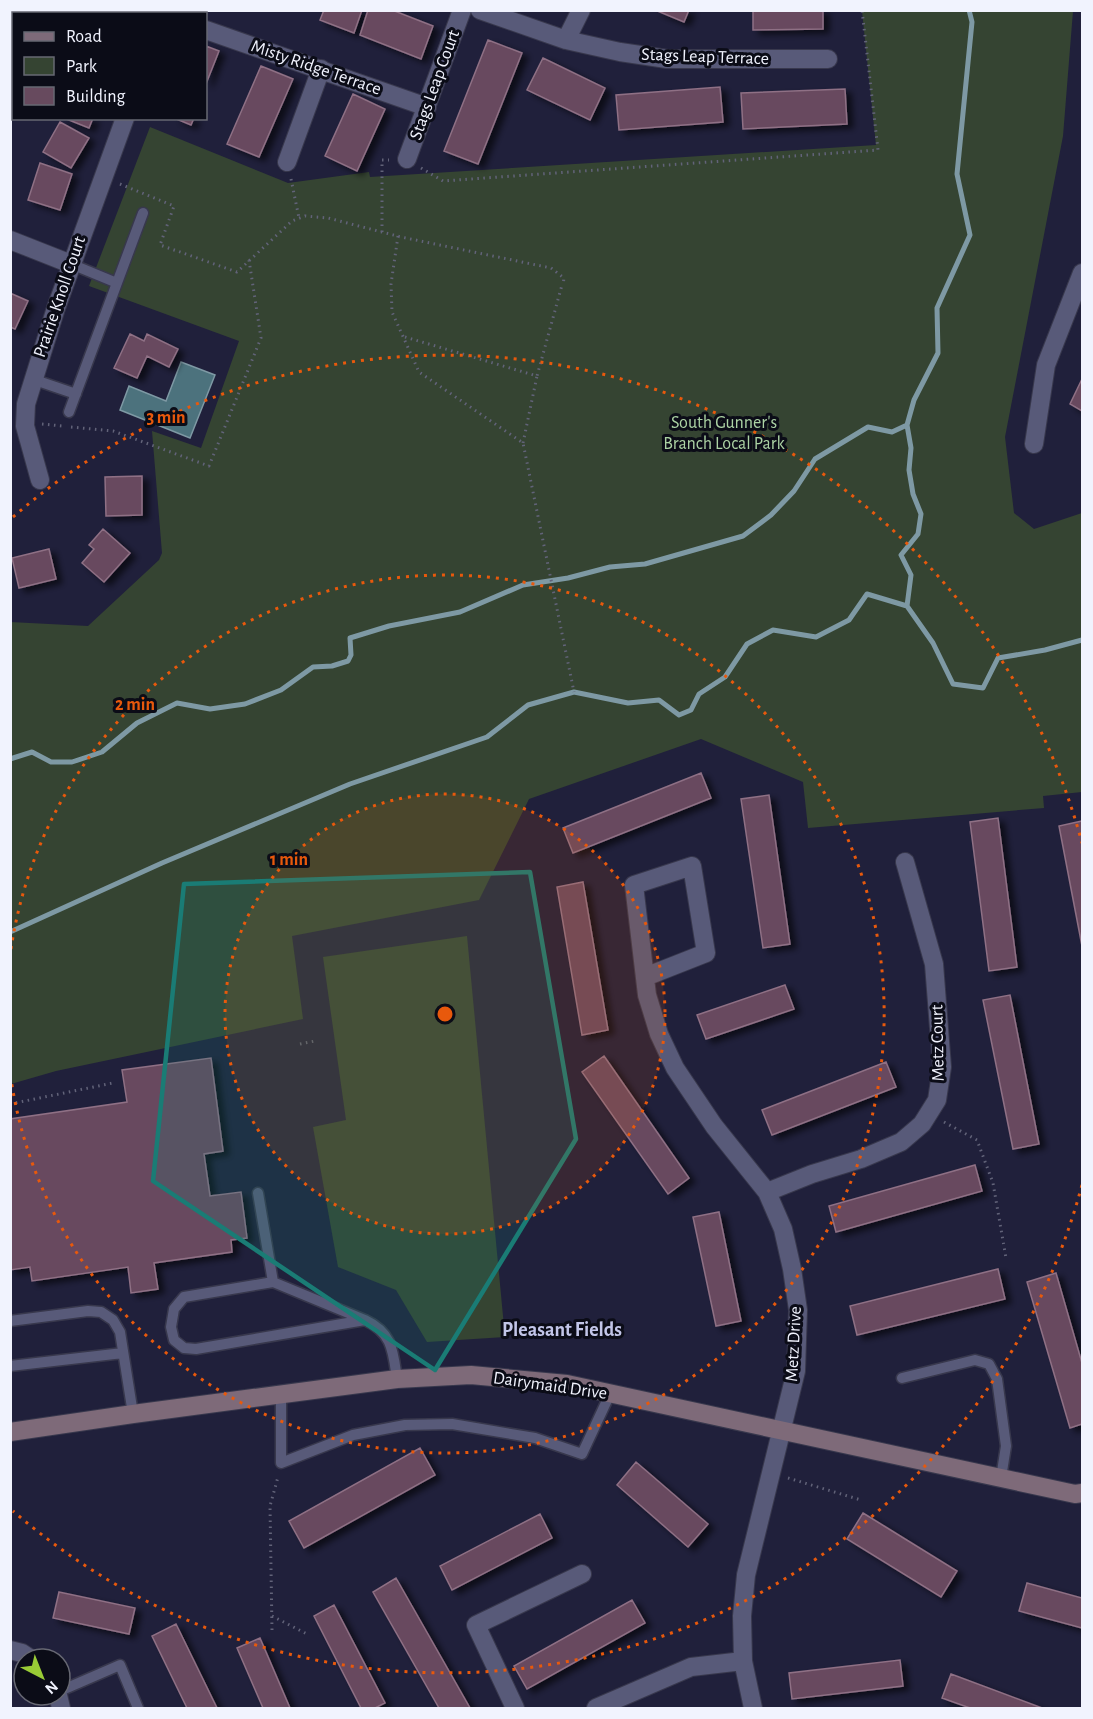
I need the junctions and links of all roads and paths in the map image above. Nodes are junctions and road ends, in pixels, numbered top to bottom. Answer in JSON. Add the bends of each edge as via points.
{"nodes":[{"id":1,"x":462,"y":10,"type":"edge"},
{"id":2,"x":480,"y":10,"type":"edge"},
{"id":3,"x":581,"y":10,"type":"edge"},
{"id":4,"x":862,"y":10,"type":"edge"},
{"id":5,"x":207,"y":30,"type":"edge"},
{"id":6,"x":566,"y":40,"type":"junction"},
{"id":7,"x":828,"y":59,"type":"dead end"},
{"id":8,"x":321,"y":69,"type":"junction"},
{"id":9,"x":427,"y":107,"type":"junction"},
{"id":10,"x":124,"y":120,"type":"edge"},
{"id":11,"x":407,"y":159,"type":"joint"},
{"id":12,"x":382,"y":160,"type":"dead end"},
{"id":13,"x":287,"y":162,"type":"joint"},
{"id":14,"x":120,"y":184,"type":"dead end"},
{"id":15,"x":143,"y":213,"type":"dead end"},
{"id":16,"x":299,"y":218,"type":"junction"},
{"id":17,"x":382,"y":232,"type":"junction"},
{"id":18,"x":398,"y":236,"type":"junction"},
{"id":19,"x":10,"y":240,"type":"edge"},
{"id":20,"x":249,"y":260,"type":"junction"},
{"id":21,"x":71,"y":264,"type":"junction"},
{"id":22,"x":1083,"y":273,"type":"edge"},
{"id":23,"x":564,"y":278,"type":"junction"},
{"id":24,"x":117,"y":283,"type":"junction"},
{"id":25,"x":563,"y":285,"type":"dead end"},
{"id":26,"x":405,"y":337,"type":"junction"},
{"id":27,"x":537,"y":376,"type":"junction"},
{"id":28,"x":32,"y":379,"type":"junction"},
{"id":29,"x":76,"y":394,"type":"junction"},
{"id":30,"x":69,"y":412,"type":"dead end"},
{"id":31,"x":25,"y":422,"type":"junction"},
{"id":32,"x":523,"y":443,"type":"junction"},
{"id":33,"x":1034,"y":444,"type":"dead end"},
{"id":34,"x":40,"y":480,"type":"dead end"},
{"id":35,"x":574,"y":693,"type":"dead end"},
{"id":36,"x":905,"y":862,"type":"dead end"},
{"id":37,"x":645,"y":977,"type":"junction"},
{"id":38,"x":315,"y":1041,"type":"dead end"},
{"id":39,"x":300,"y":1044,"type":"dead end"},
{"id":40,"x":113,"y":1083,"type":"dead end"},
{"id":41,"x":10,"y":1104,"type":"edge"},
{"id":42,"x":928,"y":1114,"type":"junction"},
{"id":43,"x":767,"y":1192,"type":"junction"},
{"id":44,"x":258,"y":1193,"type":"dead end"},
{"id":45,"x":1006,"y":1258,"type":"dead end"},
{"id":46,"x":273,"y":1282,"type":"junction"},
{"id":47,"x":364,"y":1320,"type":"junction"},
{"id":48,"x":10,"y":1322,"type":"edge"},
{"id":49,"x":123,"y":1353,"type":"junction"},
{"id":50,"x":10,"y":1366,"type":"edge"},
{"id":51,"x":902,"y":1378,"type":"dead end"},
{"id":52,"x":397,"y":1379,"type":"junction"},
{"id":53,"x":281,"y":1394,"type":"junction"},
{"id":54,"x":610,"y":1394,"type":"junction"},
{"id":55,"x":133,"y":1413,"type":"junction"},
{"id":56,"x":10,"y":1432,"type":"edge"},
{"id":57,"x":781,"y":1432,"type":"junction"},
{"id":58,"x":281,"y":1463,"type":"junction"},
{"id":59,"x":771,"y":1473,"type":"junction"},
{"id":60,"x":1001,"y":1478,"type":"junction"},
{"id":61,"x":1083,"y":1494,"type":"edge"},
{"id":62,"x":861,"y":1500,"type":"dead end"},
{"id":63,"x":582,"y":1574,"type":"dead end"},
{"id":64,"x":272,"y":1616,"type":"junction"},
{"id":65,"x":272,"y":1630,"type":"dead end"},
{"id":66,"x":307,"y":1634,"type":"dead end"},
{"id":67,"x":743,"y":1661,"type":"junction"},
{"id":68,"x":72,"y":1686,"type":"edge"},
{"id":69,"x":138,"y":1708,"type":"edge"},
{"id":70,"x":515,"y":1708,"type":"edge"},
{"id":71,"x":596,"y":1708,"type":"edge"},
{"id":72,"x":753,"y":1708,"type":"edge"}],
"edges":[{"from":1,"to":9,"type":"street","name":"Stags Leap Court"},
{"from":2,"to":6,"type":"street","name":"Stags Leap Terrace"},
{"from":3,"to":6,"type":"street"},
{"from":4,"to":11,"type":"path","via":[[878,150],[443,181]]},
{"from":5,"to":8,"type":"street","name":"Misty Ridge Terrace"},
{"from":6,"to":7,"type":"street","name":"Stags Leap Terrace","via":[[667,59]]},
{"from":8,"to":9,"type":"street","name":"Misty Ridge Terrace"},
{"from":8,"to":13,"type":"street"},
{"from":9,"to":11,"type":"street","name":"Stags Leap Court"},
{"from":10,"to":21,"type":"street","name":"Prairie Knoll Court"},
{"from":12,"to":17,"type":"path"},
{"from":13,"to":16,"type":"path"},
{"from":14,"to":20,"type":"path","via":[[174,207],[160,245],[237,272]]},
{"from":15,"to":24,"type":"lane"},
{"from":16,"to":17,"type":"path","via":[[328,218]]},
{"from":16,"to":20,"type":"path"},
{"from":17,"to":18,"type":"path"},
{"from":18,"to":23,"type":"path","via":[[551,268]]},
{"from":18,"to":26,"type":"path","via":[[391,284],[392,312]]},
{"from":19,"to":21,"type":"street"},
{"from":20,"to":31,"type":"path","via":[[261,338],[209,466],[113,430]]},
{"from":21,"to":24,"type":"lane"},
{"from":21,"to":28,"type":"street","name":"Prairie Knoll Court"},
{"from":22,"to":33,"type":"street","via":[[1046,365]]},
{"from":23,"to":25,"type":"path"},
{"from":23,"to":27,"type":"path"},
{"from":24,"to":29,"type":"lane"},
{"from":26,"to":27,"type":"path"},
{"from":26,"to":32,"type":"path","via":[[419,372]]},
{"from":27,"to":32,"type":"path"},
{"from":28,"to":29,"type":"lane"},
{"from":28,"to":31,"type":"street","name":"Prairie Knoll Court"},
{"from":29,"to":30,"type":"lane"},
{"from":31,"to":34,"type":"street","name":"Prairie Knoll Court"},
{"from":32,"to":35,"type":"path"},
{"from":36,"to":42,"type":"street","name":"Metz Court","via":[[934,964],[942,1067],[937,1100]]},
{"from":37,"to":37,"type":"street","name":"Metz Drive","via":[[634,885],[692,866],[706,953]]},
{"from":37,"to":43,"type":"street","name":"Metz Drive","via":[[659,1034],[675,1068],[714,1126]]},
{"from":38,"to":39,"type":"path"},
{"from":40,"to":41,"type":"path"},
{"from":42,"to":43,"type":"street","name":"Metz Court","via":[[902,1142]]},
{"from":42,"to":45,"type":"path","via":[[977,1140],[993,1183]]},
{"from":43,"to":57,"type":"street","name":"Metz Drive","via":[[783,1229],[798,1310],[796,1371]]},
{"from":44,"to":46,"type":"lane"},
{"from":46,"to":47,"type":"lane"},
{"from":46,"to":47,"type":"lane","via":[[184,1297],[174,1309],[174,1340],[184,1348],[210,1347]]},
{"from":47,"to":52,"type":"lane","via":[[386,1335]]},
{"from":48,"to":49,"type":"lane","via":[[101,1312],[113,1320],[120,1332]]},
{"from":49,"to":50,"type":"lane"},
{"from":49,"to":55,"type":"lane"},
{"from":51,"to":60,"type":"lane","via":[[975,1360],[989,1364],[998,1379],[1006,1446]]},
{"from":52,"to":53,"type":"street","name":"Dairymaid Drive"},
{"from":52,"to":54,"type":"street","name":"Dairymaid Drive","via":[[471,1375],[567,1384]]},
{"from":53,"to":55,"type":"street","name":"Dairymaid Drive"},
{"from":53,"to":58,"type":"lane"},
{"from":54,"to":57,"type":"street","name":"Dairymaid Drive"},
{"from":54,"to":58,"type":"lane","via":[[582,1454],[535,1438],[452,1424],[428,1424],[353,1435]]},
{"from":55,"to":56,"type":"street","name":"Dairymaid Drive"},
{"from":57,"to":59,"type":"street","name":"Metz Drive"},
{"from":57,"to":60,"type":"street","name":"Dairymaid Drive"},
{"from":58,"to":64,"type":"path","via":[[270,1506]]},
{"from":59,"to":62,"type":"path"},
{"from":59,"to":67,"type":"street","name":"Metz Drive","via":[[746,1575]]},
{"from":60,"to":61,"type":"street","name":"Dairymaid Drive"},
{"from":63,"to":70,"type":"street","via":[[476,1625]]},
{"from":64,"to":65,"type":"path"},
{"from":64,"to":66,"type":"path"},
{"from":67,"to":71,"type":"street","via":[[691,1668]]},
{"from":67,"to":72,"type":"street","name":"Metz Drive"},
{"from":68,"to":69,"type":"lane","via":[[120,1665]]}]}
